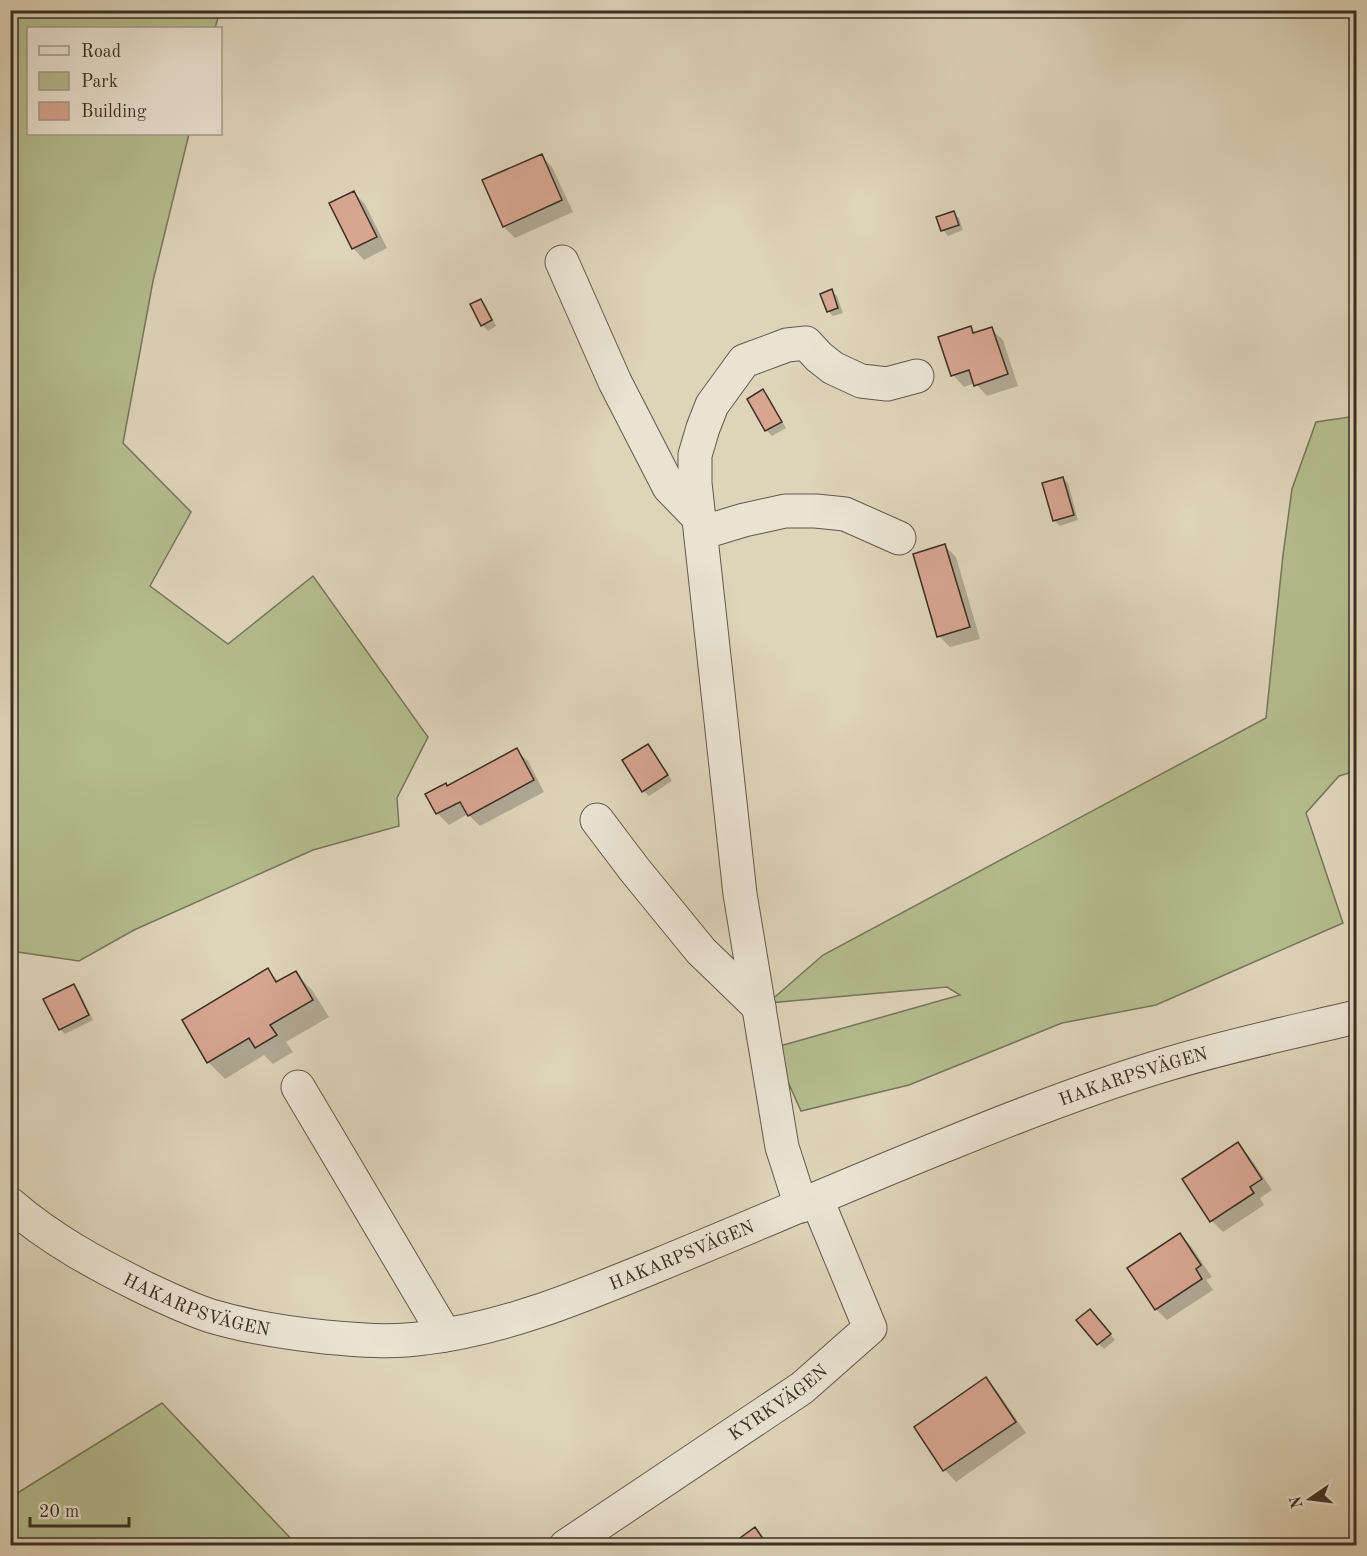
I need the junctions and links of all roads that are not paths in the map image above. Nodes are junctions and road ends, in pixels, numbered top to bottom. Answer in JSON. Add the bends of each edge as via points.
{"nodes":[{"id":1,"x":562,"y":262,"type":"dead end"},
{"id":2,"x":917,"y":376,"type":"dead end"},
{"id":3,"x":700,"y":526,"type":"junction"},
{"id":4,"x":899,"y":538,"type":"dead end"},
{"id":5,"x":597,"y":820,"type":"dead end"},
{"id":6,"x":759,"y":1007,"type":"junction"},
{"id":7,"x":1356,"y":1017,"type":"edge"},
{"id":8,"x":298,"y":1087,"type":"dead end"},
{"id":9,"x":809,"y":1203,"type":"junction"},
{"id":10,"x":10,"y":1204,"type":"edge"},
{"id":11,"x":445,"y":1335,"type":"junction"},
{"id":12,"x":566,"y":1545,"type":"edge"}],
"edges":[{"from":1,"to":3,"type":"street","via":[[615,382],[669,487]]},
{"from":2,"to":3,"type":"street","via":[[887,384],[861,381],[833,368],[806,343],[787,345],[744,361],[711,405],[695,455]]},
{"from":3,"to":4,"type":"street","via":[[785,511],[816,511],[845,514]]},
{"from":3,"to":6,"type":"street","via":[[740,894]]},
{"from":5,"to":6,"type":"street","via":[[701,951]]},
{"from":6,"to":9,"type":"street","via":[[782,1147]]},
{"from":7,"to":9,"type":"street","name":"HAKARPSVÄGEN","via":[[1169,1063],[1094,1088],[952,1142]]},
{"from":8,"to":11,"type":"street"},
{"from":9,"to":11,"type":"street","name":"HAKARPSVÄGEN","via":[[551,1307]]},
{"from":9,"to":12,"type":"street","name":"KYRKVÄGEN","via":[[870,1328],[802,1388]]},
{"from":10,"to":11,"type":"street","name":"HAKARPSVÄGEN","via":[[66,1245],[118,1275],[210,1316],[258,1328],[359,1341]]}]}
